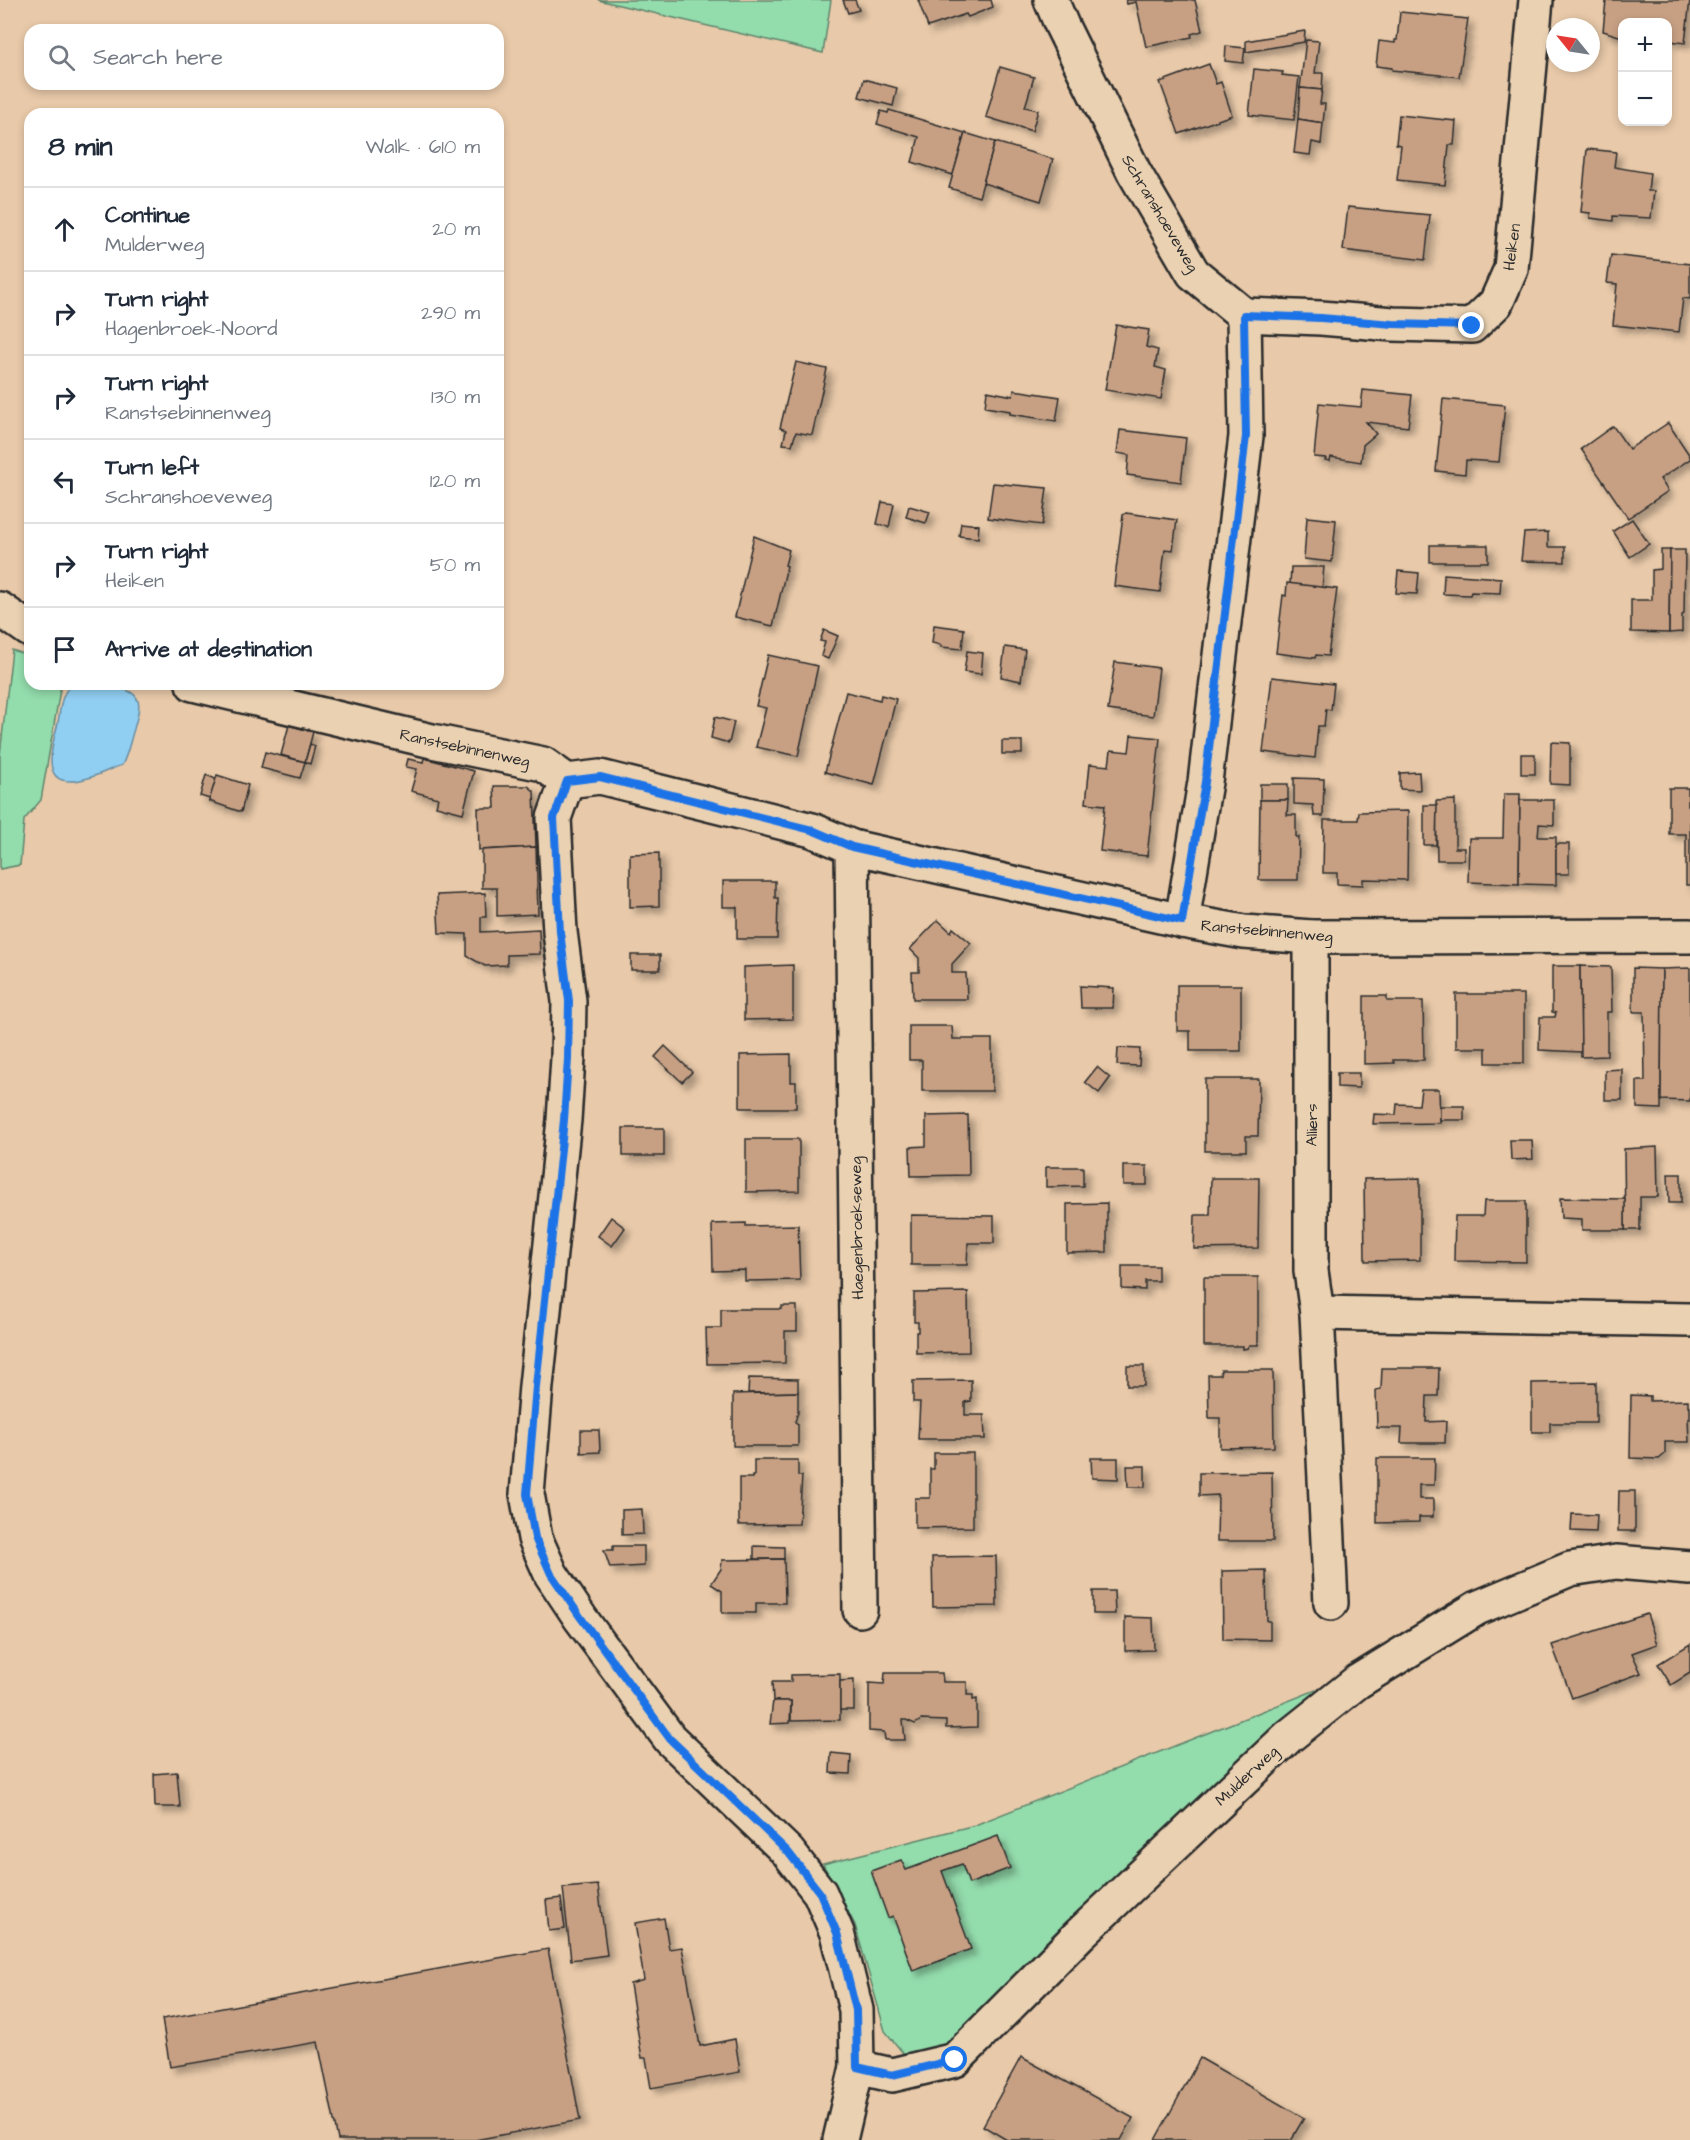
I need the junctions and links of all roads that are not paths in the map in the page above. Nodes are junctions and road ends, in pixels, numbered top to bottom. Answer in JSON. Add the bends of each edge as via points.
{"nodes":[{"id":1,"x":1051,"y":0,"type":"edge"},
{"id":2,"x":1536,"y":0,"type":"edge"},
{"id":3,"x":1244,"y":315,"type":"junction"},
{"id":4,"x":0,"y":609,"type":"edge"},
{"id":5,"x":24,"y":626,"type":"edge"},
{"id":6,"x":218,"y":690,"type":"edge"},
{"id":7,"x":567,"y":781,"type":"junction"},
{"id":8,"x":852,"y":847,"type":"junction"},
{"id":9,"x":1182,"y":921,"type":"junction"},
{"id":10,"x":1690,"y":936,"type":"edge"},
{"id":11,"x":1311,"y":938,"type":"junction"},
{"id":12,"x":1317,"y":1313,"type":"junction"},
{"id":13,"x":1690,"y":1320,"type":"edge"},
{"id":14,"x":1690,"y":1568,"type":"edge"},
{"id":15,"x":1331,"y":1603,"type":"dead end"},
{"id":16,"x":860,"y":1610,"type":"dead end"},
{"id":17,"x":857,"y":2067,"type":"junction"},
{"id":18,"x":840,"y":2140,"type":"edge"}],
"edges":[{"from":1,"to":3,"type":"street","name":"Schranshoeveweg","via":[[1134,172],[1193,273]]},
{"from":2,"to":3,"type":"street","name":"Heiken","via":[[1511,269],[1496,303],[1472,326]]},
{"from":3,"to":9,"type":"street","via":[[1246,436],[1205,782]]},
{"from":4,"to":5,"type":"street"},
{"from":6,"to":7,"type":"street","name":"Ranstsebinnenweg","via":[[543,764]]},
{"from":7,"to":8,"type":"street","name":"Ranstsebinnenweg","via":[[600,777],[812,830]]},
{"from":7,"to":17,"type":"street","via":[[554,818],[560,932],[569,1001],[568,1059],[527,1494],[535,1538],[551,1574],[670,1739],[788,1852],[820,1893],[837,1933],[856,2010]]},
{"from":8,"to":9,"type":"street","name":"Ranstsebinnenweg"},
{"from":8,"to":16,"type":"street","name":"Haegenbroekseweg"},
{"from":9,"to":11,"type":"street","name":"Ranstsebinnenweg"},
{"from":10,"to":11,"type":"street","name":"Ranstsebinnenweg"},
{"from":11,"to":12,"type":"street","name":"Alliers","via":[[1311,1271]]},
{"from":12,"to":13,"type":"street"},
{"from":12,"to":15,"type":"street","name":"Alliers"},
{"from":14,"to":17,"type":"street","name":"Mulderweg","via":[[1616,1562],[1570,1569],[1477,1608],[1358,1682],[1287,1737],[1080,1934],[955,2060],[892,2075]]},
{"from":17,"to":18,"type":"street"}]}
